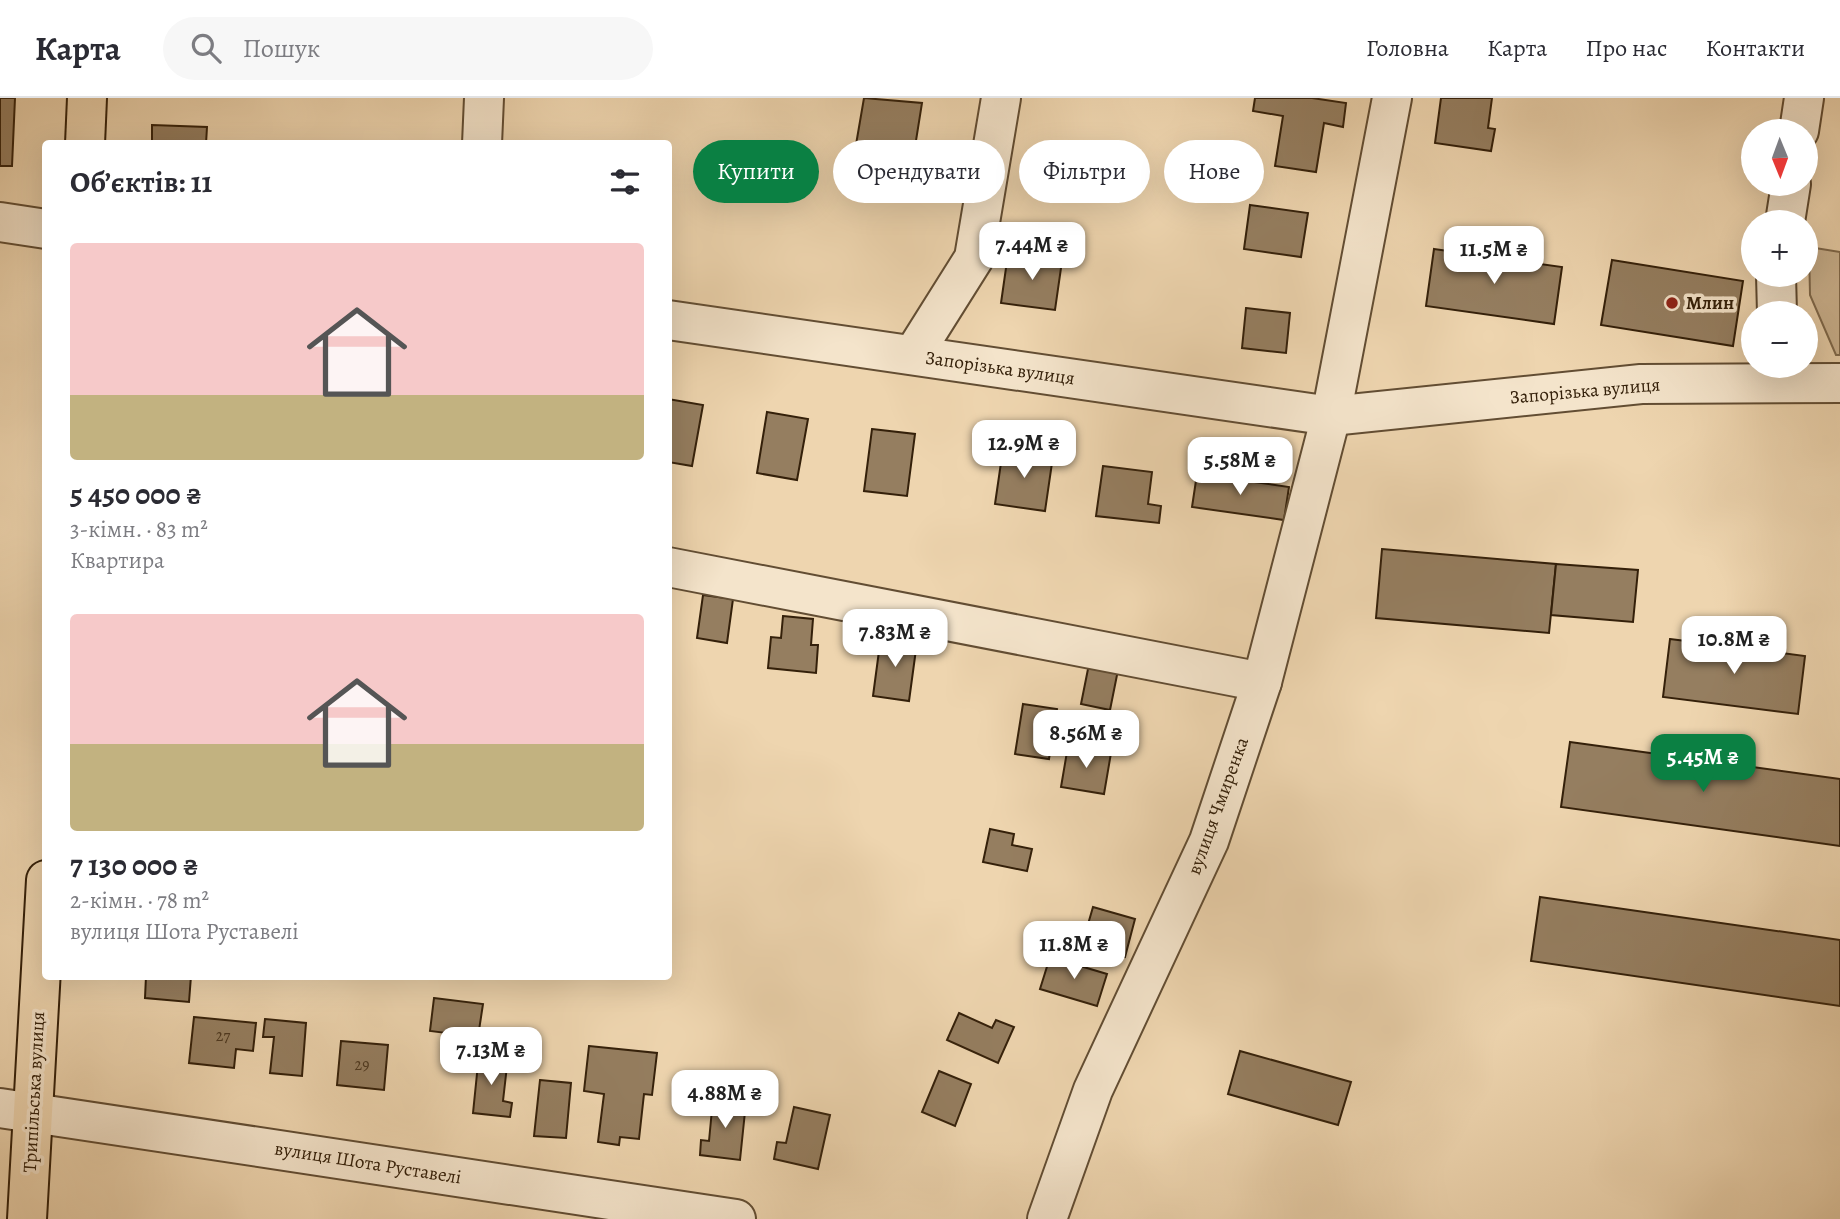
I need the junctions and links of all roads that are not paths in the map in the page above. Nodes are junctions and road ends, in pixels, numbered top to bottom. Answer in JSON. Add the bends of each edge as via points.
{"nodes":[{"id":1,"x":88,"y":98,"type":"edge"},
{"id":2,"x":484,"y":98,"type":"edge"},
{"id":3,"x":1001,"y":98,"type":"edge"},
{"id":4,"x":1392,"y":98,"type":"edge"},
{"id":5,"x":1804,"y":98,"type":"edge"},
{"id":6,"x":1801,"y":119,"type":"edge"},
{"id":7,"x":85,"y":140,"type":"edge"},
{"id":8,"x":482,"y":140,"type":"edge"},
{"id":9,"x":0,"y":222,"type":"edge"},
{"id":10,"x":42,"y":228,"type":"edge"},
{"id":11,"x":672,"y":321,"type":"edge"},
{"id":12,"x":913,"y":355,"type":"junction"},
{"id":13,"x":1820,"y":377,"type":"edge"},
{"id":14,"x":1331,"y":416,"type":"junction"},
{"id":15,"x":672,"y":568,"type":"edge"},
{"id":16,"x":1262,"y":682,"type":"junction"},
{"id":17,"x":42,"y":911,"type":"edge"},
{"id":18,"x":16,"y":1110,"type":"edge"},
{"id":19,"x":537,"y":1204,"type":"edge"},
{"id":20,"x":27,"y":1219,"type":"edge"},
{"id":21,"x":736,"y":1219,"type":"edge"},
{"id":22,"x":1046,"y":1219,"type":"edge"}],
"edges":[{"from":1,"to":7,"type":"main road"},
{"from":2,"to":8,"type":"street"},
{"from":3,"to":12,"type":"street","via":[[974,258]]},
{"from":4,"to":14,"type":"street"},
{"from":5,"to":6,"type":"street"},
{"from":9,"to":10,"type":"street"},
{"from":11,"to":12,"type":"street","name":"Запорізька вулиця"},
{"from":12,"to":14,"type":"street","name":"Запорізька вулиця"},
{"from":13,"to":14,"type":"street","name":"Запорізька вулиця","via":[[1641,384]]},
{"from":14,"to":16,"type":"street","name":"вулиця Чмиренка"},
{"from":15,"to":16,"type":"street"},
{"from":16,"to":22,"type":"street","name":"вулиця Чмиренка","via":[[1209,841],[1093,1090]]},
{"from":17,"to":18,"type":"main road","name":"Трипільська вулиця"},
{"from":18,"to":19,"type":"street","name":"вулиця Шота Руставелі"},
{"from":18,"to":20,"type":"main road","name":"Трипільська вулиця"},
{"from":19,"to":21,"type":"street","name":"вулиця Шота Руставелі"}]}
